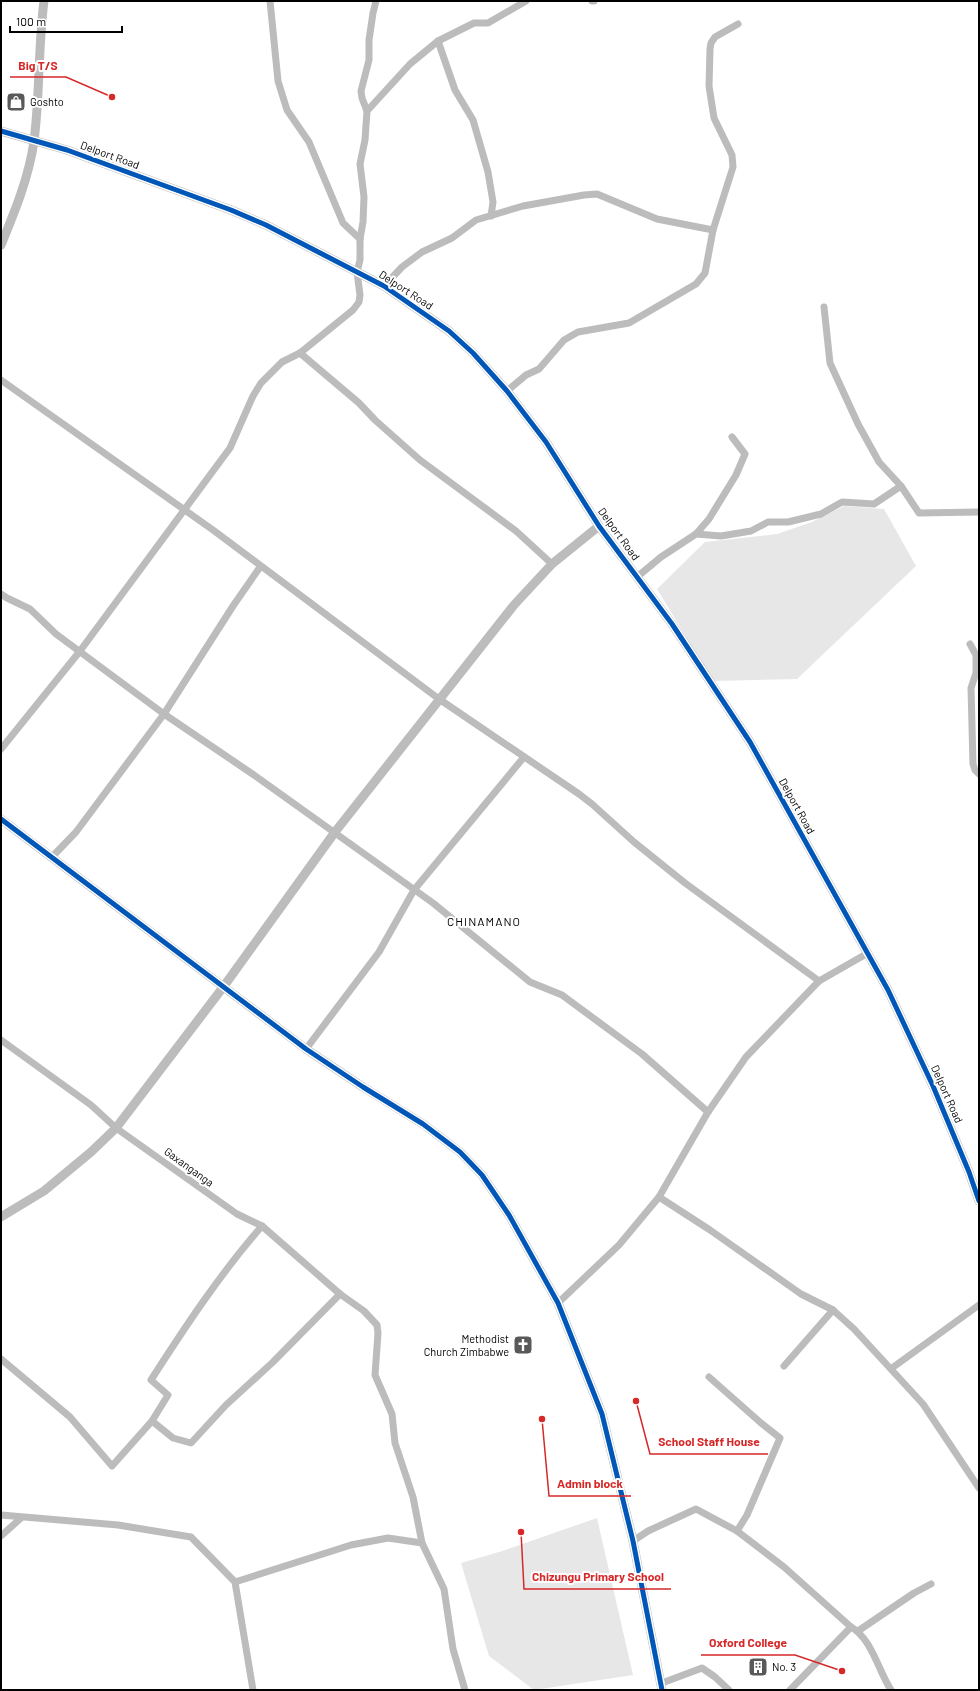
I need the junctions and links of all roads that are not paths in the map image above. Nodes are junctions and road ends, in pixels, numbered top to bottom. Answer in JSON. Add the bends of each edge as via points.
{"nodes":[{"id":1,"x":44,"y":1,"type":"edge"},
{"id":2,"x":270,"y":1,"type":"edge"},
{"id":3,"x":376,"y":1,"type":"edge"},
{"id":4,"x":526,"y":1,"type":"edge"},
{"id":5,"x":738,"y":24,"type":"dead end"},
{"id":6,"x":438,"y":41,"type":"junction"},
{"id":7,"x":367,"y":111,"type":"junction"},
{"id":8,"x":1,"y":131,"type":"edge"},
{"id":9,"x":34,"y":141,"type":"junction"},
{"id":10,"x":491,"y":216,"type":"junction"},
{"id":11,"x":713,"y":230,"type":"junction"},
{"id":12,"x":360,"y":239,"type":"junction"},
{"id":13,"x":1,"y":245,"type":"edge"},
{"id":14,"x":357,"y":272,"type":"junction"},
{"id":15,"x":384,"y":286,"type":"junction"},
{"id":16,"x":824,"y":307,"type":"dead end"},
{"id":17,"x":300,"y":353,"type":"junction"},
{"id":18,"x":1,"y":380,"type":"edge"},
{"id":19,"x":507,"y":391,"type":"junction"},
{"id":20,"x":732,"y":437,"type":"dead end"},
{"id":21,"x":901,"y":486,"type":"junction"},
{"id":22,"x":184,"y":510,"type":"junction"},
{"id":23,"x":979,"y":512,"type":"edge"},
{"id":24,"x":600,"y":526,"type":"junction"},
{"id":25,"x":696,"y":534,"type":"junction"},
{"id":26,"x":552,"y":564,"type":"junction"},
{"id":27,"x":260,"y":567,"type":"junction"},
{"id":28,"x":637,"y":576,"type":"junction"},
{"id":29,"x":1,"y":594,"type":"edge"},
{"id":30,"x":970,"y":644,"type":"dead end"},
{"id":31,"x":80,"y":651,"type":"junction"},
{"id":32,"x":439,"y":699,"type":"junction"},
{"id":33,"x":164,"y":714,"type":"junction"},
{"id":34,"x":1,"y":749,"type":"edge"},
{"id":35,"x":524,"y":757,"type":"junction"},
{"id":36,"x":979,"y":774,"type":"edge"},
{"id":37,"x":1,"y":819,"type":"edge"},
{"id":38,"x":335,"y":832,"type":"junction"},
{"id":39,"x":51,"y":858,"type":"junction"},
{"id":40,"x":414,"y":890,"type":"junction"},
{"id":41,"x":868,"y":953,"type":"junction"},
{"id":42,"x":819,"y":981,"type":"junction"},
{"id":43,"x":224,"y":986,"type":"junction"},
{"id":44,"x":1,"y":1040,"type":"edge"},
{"id":45,"x":306,"y":1049,"type":"junction"},
{"id":46,"x":708,"y":1112,"type":"junction"},
{"id":47,"x":116,"y":1128,"type":"junction"},
{"id":48,"x":659,"y":1196,"type":"junction"},
{"id":49,"x":979,"y":1201,"type":"edge"},
{"id":50,"x":1,"y":1217,"type":"edge"},
{"id":51,"x":262,"y":1226,"type":"junction"},
{"id":52,"x":340,"y":1294,"type":"junction"},
{"id":53,"x":558,"y":1303,"type":"junction"},
{"id":54,"x":979,"y":1305,"type":"edge"},
{"id":55,"x":833,"y":1310,"type":"junction"},
{"id":56,"x":1,"y":1359,"type":"edge"},
{"id":57,"x":784,"y":1366,"type":"dead end"},
{"id":58,"x":892,"y":1368,"type":"junction"},
{"id":59,"x":709,"y":1377,"type":"dead end"},
{"id":60,"x":152,"y":1421,"type":"junction"},
{"id":61,"x":979,"y":1488,"type":"edge"},
{"id":62,"x":1,"y":1515,"type":"edge"},
{"id":63,"x":21,"y":1518,"type":"junction"},
{"id":64,"x":737,"y":1531,"type":"junction"},
{"id":65,"x":1,"y":1536,"type":"edge"},
{"id":66,"x":632,"y":1541,"type":"junction"},
{"id":67,"x":422,"y":1543,"type":"junction"},
{"id":68,"x":235,"y":1582,"type":"junction"},
{"id":69,"x":931,"y":1584,"type":"dead end"},
{"id":70,"x":851,"y":1627,"type":"junction"},
{"id":71,"x":858,"y":1631,"type":"junction"},
{"id":72,"x":662,"y":1686,"type":"edge"},
{"id":73,"x":253,"y":1690,"type":"edge"},
{"id":74,"x":465,"y":1690,"type":"edge"},
{"id":75,"x":729,"y":1690,"type":"edge"},
{"id":76,"x":790,"y":1690,"type":"edge"},
{"id":77,"x":891,"y":1690,"type":"edge"}],
"edges":[{"from":1,"to":9,"type":"street"},
{"from":2,"to":12,"type":"street","via":[[278,81],[288,110],[309,142],[343,223]]},
{"from":3,"to":7,"type":"street","via":[[369,40],[369,60],[361,91]]},
{"from":4,"to":6,"type":"street","via":[[488,23],[474,23]]},
{"from":5,"to":11,"type":"street","via":[[715,37],[710,50],[709,86],[714,118],[732,155],[733,167]]},
{"from":6,"to":7,"type":"street","via":[[410,64]]},
{"from":6,"to":10,"type":"street","via":[[455,90],[473,120],[488,172],[493,202]]},
{"from":7,"to":12,"type":"street","via":[[360,164],[364,197]]},
{"from":8,"to":9,"type":"street","name":"Delport Road"},
{"from":9,"to":13,"type":"street","via":[[19,201]]},
{"from":9,"to":14,"type":"street","name":"Delport Road","via":[[67,150],[231,210]]},
{"from":10,"to":11,"type":"street","via":[[523,206],[597,194],[657,219]]},
{"from":10,"to":15,"type":"street","via":[[476,220],[452,238],[422,252],[402,267]]},
{"from":11,"to":19,"type":"street","via":[[705,273],[696,284],[629,323],[578,332],[564,340],[539,369],[526,375]]},
{"from":12,"to":14,"type":"street"},
{"from":14,"to":15,"type":"street","name":"Delport Road"},
{"from":14,"to":17,"type":"street","via":[[359,302],[353,310]]},
{"from":15,"to":19,"type":"street","name":"Delport Road","via":[[449,331]]},
{"from":16,"to":21,"type":"street","via":[[830,363],[879,462]]},
{"from":17,"to":22,"type":"street","via":[[282,362],[261,383],[230,448]]},
{"from":17,"to":26,"type":"street","via":[[420,460],[516,531]]},
{"from":18,"to":22,"type":"street"},
{"from":19,"to":24,"type":"street","name":"Delport Road","via":[[546,442]]},
{"from":20,"to":25,"type":"street","via":[[745,454],[736,475],[709,519]]},
{"from":21,"to":23,"type":"street","via":[[919,514]]},
{"from":21,"to":25,"type":"street","via":[[874,504],[842,502],[822,514],[788,522],[768,522],[751,531],[721,536]]},
{"from":22,"to":27,"type":"street"},
{"from":22,"to":31,"type":"street"},
{"from":24,"to":26,"type":"street"},
{"from":24,"to":28,"type":"street","name":"Delport Road"},
{"from":25,"to":28,"type":"street"},
{"from":26,"to":32,"type":"street","via":[[514,605]]},
{"from":27,"to":32,"type":"street"},
{"from":27,"to":33,"type":"street"},
{"from":28,"to":41,"type":"street","name":"Delport Road","via":[[750,742]]},
{"from":29,"to":31,"type":"street","via":[[35,613],[56,634]]},
{"from":30,"to":36,"type":"street","via":[[976,655],[976,673],[971,688],[973,764]]},
{"from":31,"to":33,"type":"street"},
{"from":31,"to":34,"type":"street"},
{"from":32,"to":35,"type":"street"},
{"from":32,"to":38,"type":"street"},
{"from":33,"to":38,"type":"street"},
{"from":33,"to":39,"type":"street","via":[[76,832]]},
{"from":35,"to":40,"type":"street"},
{"from":35,"to":42,"type":"street","via":[[588,800],[634,842],[685,883]]},
{"from":37,"to":39,"type":"street"},
{"from":38,"to":40,"type":"street"},
{"from":38,"to":43,"type":"street"},
{"from":39,"to":43,"type":"street"},
{"from":40,"to":45,"type":"street","via":[[379,952]]},
{"from":40,"to":46,"type":"street","via":[[530,982],[562,995],[642,1054]]},
{"from":41,"to":42,"type":"street"},
{"from":41,"to":49,"type":"street","name":"Delport Road","via":[[933,1086]]},
{"from":42,"to":46,"type":"street","via":[[746,1057]]},
{"from":43,"to":45,"type":"street"},
{"from":43,"to":47,"type":"street"},
{"from":44,"to":47,"type":"street","name":"Gaxanganga","via":[[90,1105]]},
{"from":45,"to":53,"type":"street","via":[[423,1124],[460,1152],[482,1175],[509,1215]]},
{"from":46,"to":48,"type":"street"},
{"from":47,"to":50,"type":"street","via":[[44,1191]]},
{"from":47,"to":51,"type":"street","name":"Gaxanganga","via":[[236,1214]]},
{"from":48,"to":53,"type":"street","via":[[618,1245]]},
{"from":48,"to":55,"type":"street","via":[[801,1294]]},
{"from":51,"to":52,"type":"street","name":"Gaxanganga"},
{"from":51,"to":60,"type":"street","via":[[236,1256],[151,1380],[168,1396]]},
{"from":52,"to":60,"type":"street","via":[[190,1443],[173,1438]]},
{"from":52,"to":67,"type":"street","name":"Gaxanganga","via":[[377,1324],[375,1375],[392,1414],[395,1443],[413,1496]]},
{"from":53,"to":66,"type":"street","via":[[602,1414]]},
{"from":54,"to":58,"type":"street"},
{"from":55,"to":57,"type":"street"},
{"from":55,"to":58,"type":"street"},
{"from":56,"to":60,"type":"street","via":[[70,1417],[112,1466]]},
{"from":58,"to":61,"type":"street","via":[[923,1404]]},
{"from":59,"to":64,"type":"street","via":[[780,1438],[747,1515]]},
{"from":62,"to":63,"type":"street"},
{"from":63,"to":65,"type":"street"},
{"from":63,"to":68,"type":"street","via":[[118,1526],[191,1537]]},
{"from":64,"to":66,"type":"street","via":[[696,1509]]},
{"from":64,"to":70,"type":"street","via":[[784,1567]]},
{"from":66,"to":72,"type":"street"},
{"from":67,"to":68,"type":"street","via":[[388,1538],[351,1545]]},
{"from":67,"to":74,"type":"street","name":"Gaxanganga","via":[[444,1589],[453,1649]]},
{"from":68,"to":73,"type":"street"},
{"from":69,"to":71,"type":"street"},
{"from":70,"to":71,"type":"street"},
{"from":70,"to":76,"type":"street"},
{"from":71,"to":77,"type":"street"},
{"from":72,"to":75,"type":"street","via":[[702,1668]]}]}
